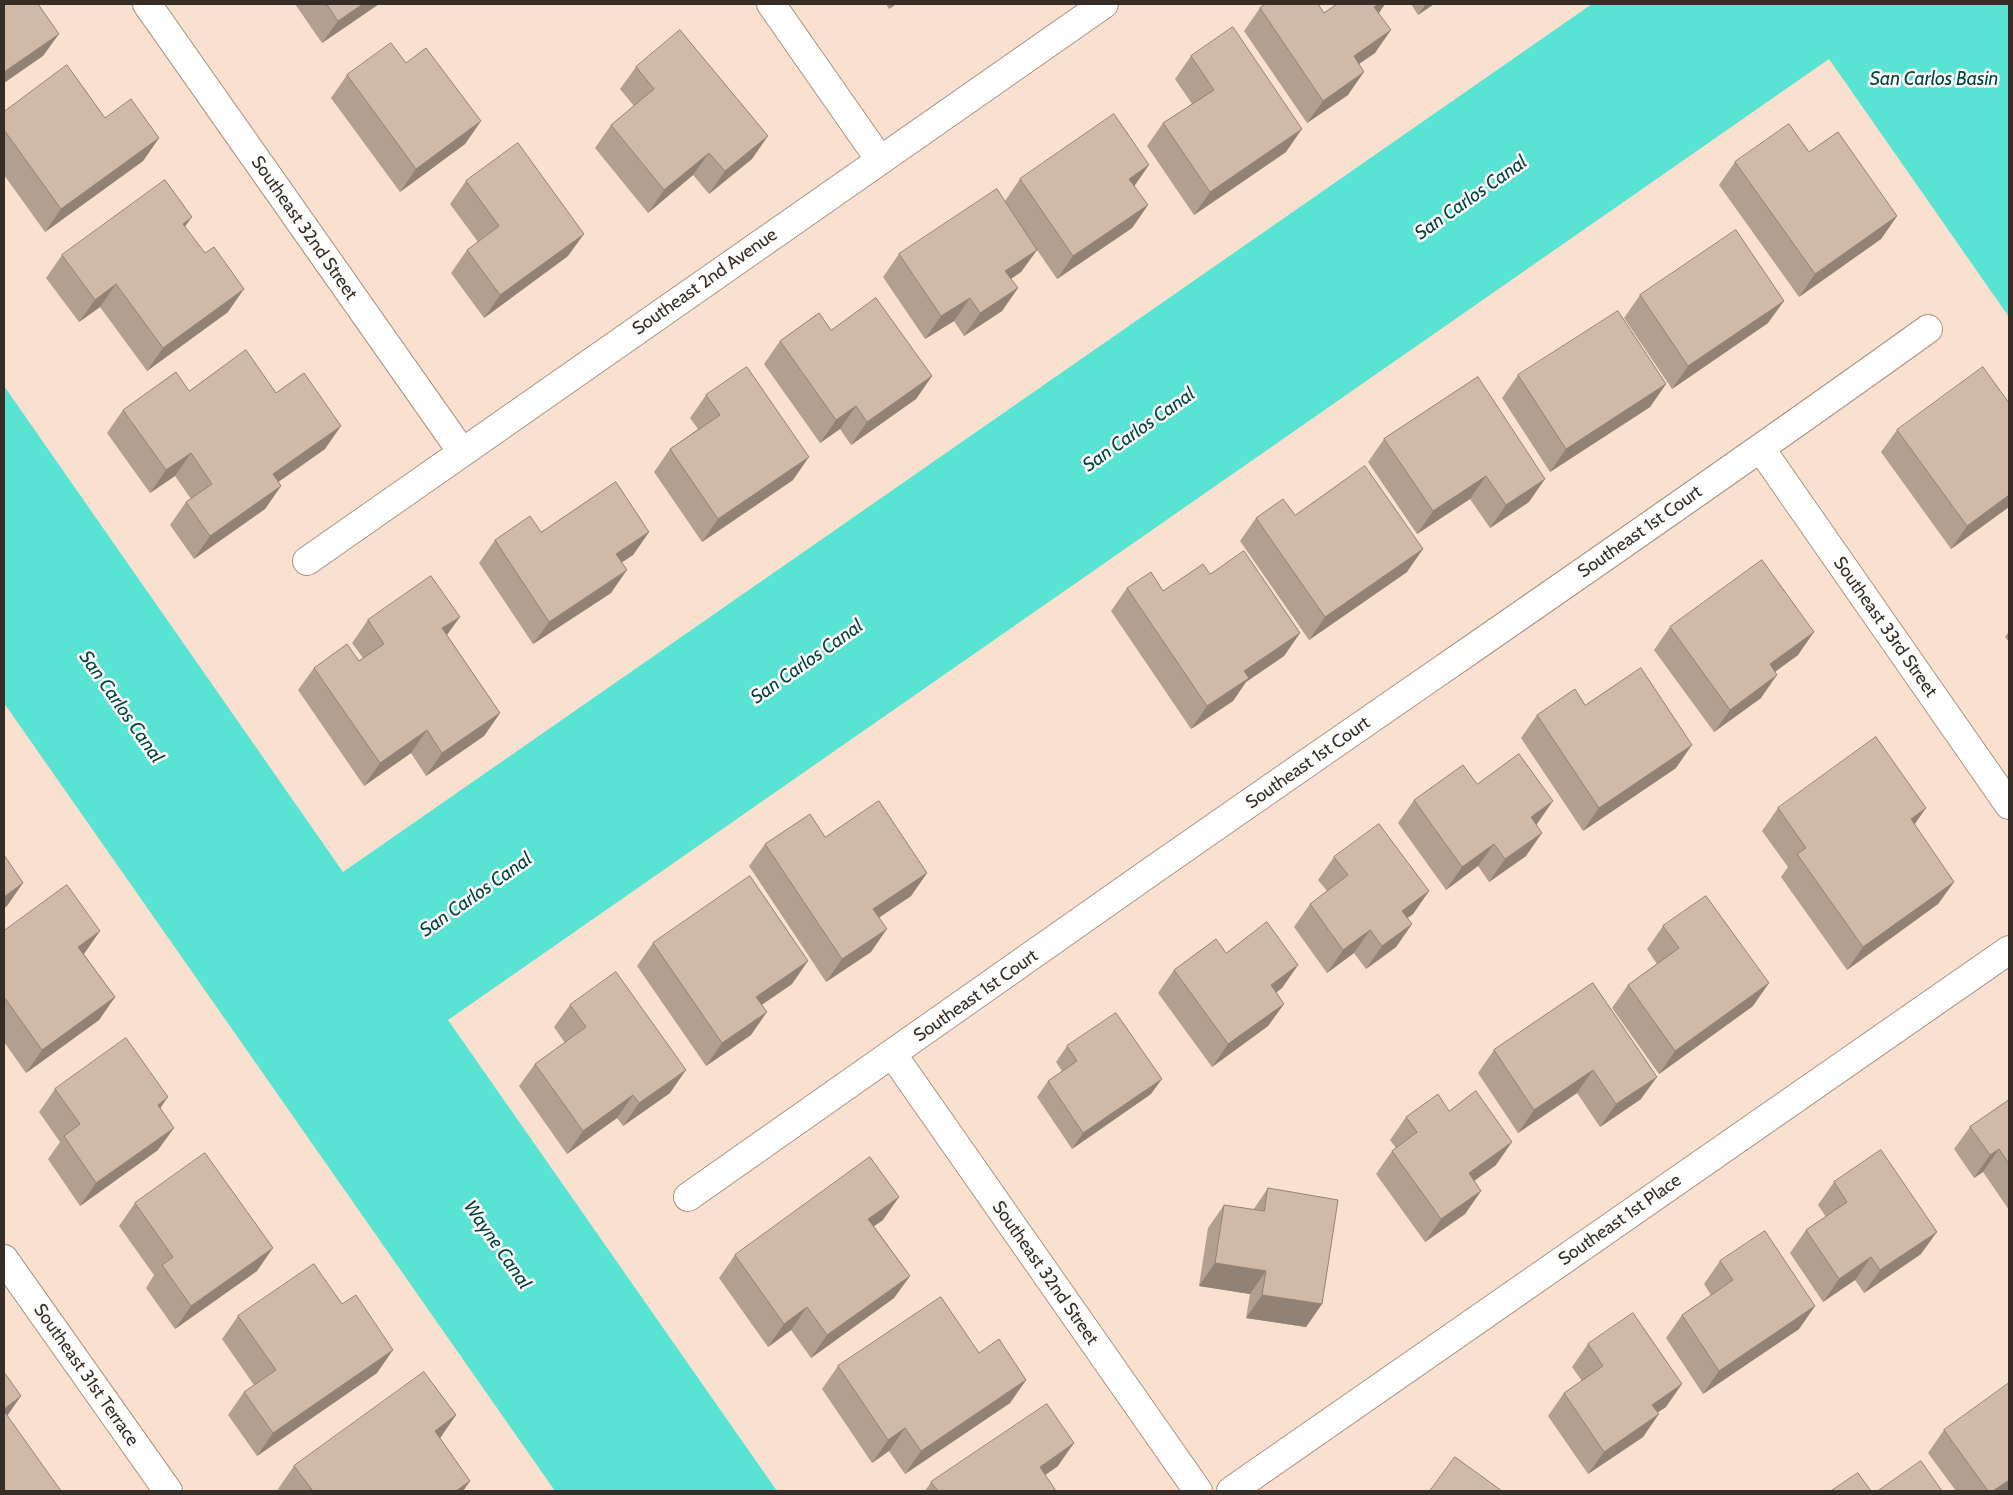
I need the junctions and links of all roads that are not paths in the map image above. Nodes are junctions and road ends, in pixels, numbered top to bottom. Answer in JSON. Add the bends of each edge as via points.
{"nodes":[{"id":1,"x":147,"y":4,"type":"edge"},
{"id":2,"x":771,"y":4,"type":"edge"},
{"id":3,"x":1104,"y":4,"type":"edge"},
{"id":4,"x":880,"y":160,"type":"junction"},
{"id":5,"x":1928,"y":329,"type":"dead end"},
{"id":6,"x":1762,"y":449,"type":"junction"},
{"id":7,"x":462,"y":452,"type":"junction"},
{"id":8,"x":307,"y":561,"type":"dead end"},
{"id":9,"x":2009,"y":805,"type":"edge"},
{"id":10,"x":2009,"y":950,"type":"edge"},
{"id":11,"x":893,"y":1055,"type":"junction"},
{"id":12,"x":688,"y":1197,"type":"dead end"},
{"id":13,"x":4,"y":1259,"type":"edge"},
{"id":14,"x":168,"y":1491,"type":"edge"},
{"id":15,"x":1198,"y":1491,"type":"edge"},
{"id":16,"x":1230,"y":1491,"type":"edge"}],
"edges":[{"from":1,"to":7,"type":"street","name":"Southeast 32nd Street"},
{"from":2,"to":4,"type":"street"},
{"from":3,"to":4,"type":"street","name":"Southeast 2nd Avenue"},
{"from":4,"to":7,"type":"street","name":"Southeast 2nd Avenue"},
{"from":5,"to":6,"type":"street","name":"Southeast 1st Court"},
{"from":6,"to":9,"type":"street","name":"Southeast 33rd Street"},
{"from":6,"to":11,"type":"street","name":"Southeast 1st Court","via":[[1188,846]]},
{"from":7,"to":8,"type":"street","name":"Southeast 2nd Avenue"},
{"from":10,"to":16,"type":"street","name":"Southeast 1st Place"},
{"from":11,"to":12,"type":"street","name":"Southeast 1st Court"},
{"from":11,"to":15,"type":"street","name":"Southeast 32nd Street"},
{"from":13,"to":14,"type":"street","name":"Southeast 31st Terrace"}]}
